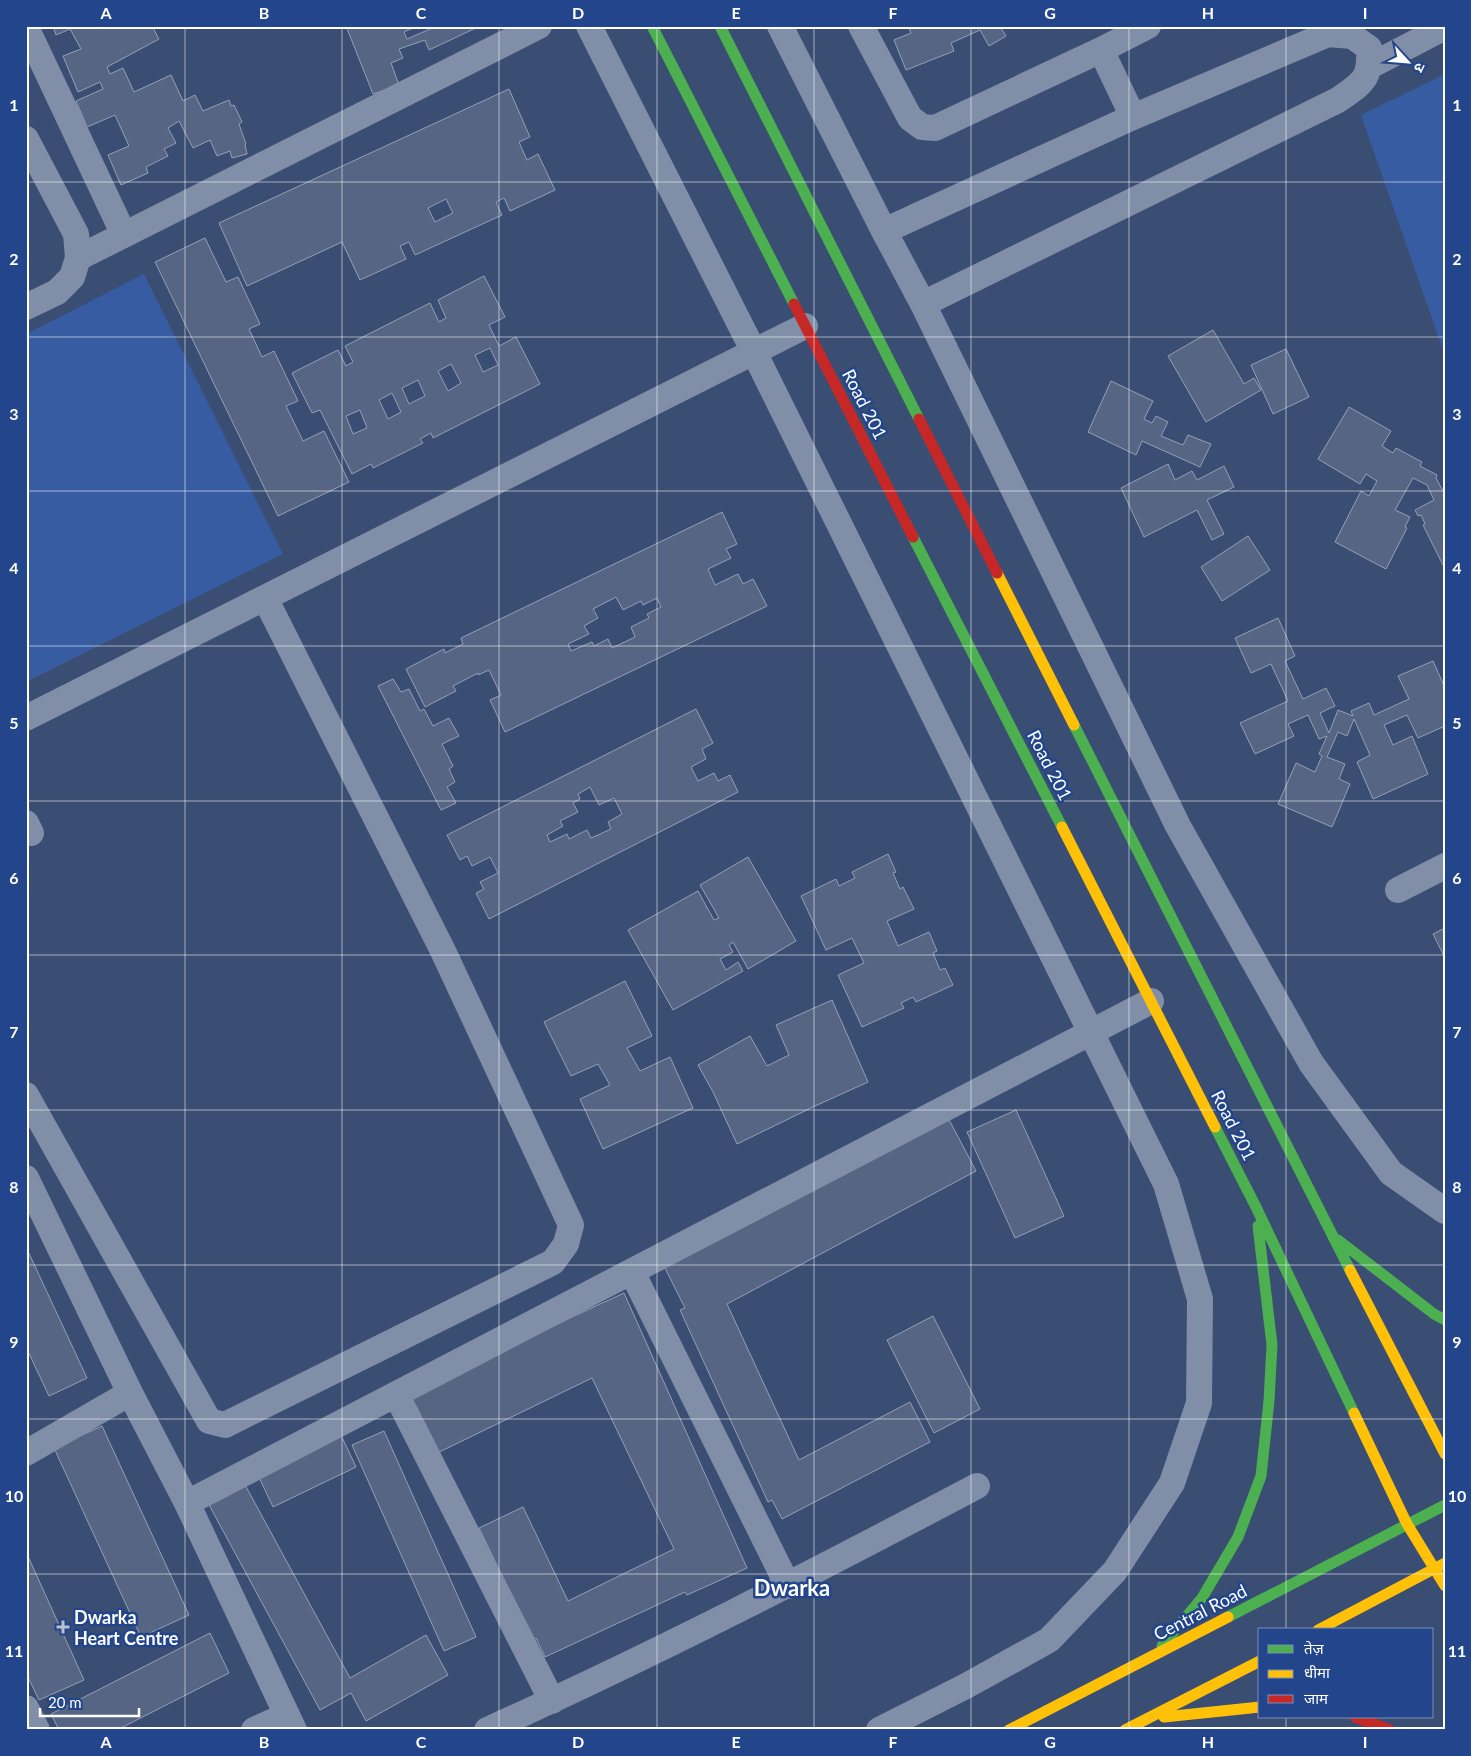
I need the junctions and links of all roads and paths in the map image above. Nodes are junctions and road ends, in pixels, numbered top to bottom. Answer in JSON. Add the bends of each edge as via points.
{"nodes":[{"id":1,"x":539,"y":26,"type":"edge"},
{"id":2,"x":589,"y":26,"type":"edge"},
{"id":3,"x":652,"y":26,"type":"edge"},
{"id":4,"x":720,"y":26,"type":"edge"},
{"id":5,"x":780,"y":26,"type":"edge"},
{"id":6,"x":861,"y":26,"type":"edge"},
{"id":7,"x":1148,"y":26,"type":"edge"},
{"id":8,"x":26,"y":27,"type":"edge"},
{"id":9,"x":1445,"y":27,"type":"edge"},
{"id":10,"x":503,"y":34,"type":"edge"},
{"id":11,"x":1101,"y":50,"type":"junction"},
{"id":12,"x":1370,"y":66,"type":"junction"},
{"id":13,"x":1134,"y":117,"type":"junction"},
{"id":14,"x":26,"y":139,"type":"edge"},
{"id":15,"x":884,"y":231,"type":"junction"},
{"id":16,"x":124,"y":235,"type":"junction"},
{"id":17,"x":78,"y":258,"type":"junction"},
{"id":18,"x":923,"y":304,"type":"junction"},
{"id":19,"x":26,"y":307,"type":"edge"},
{"id":20,"x":805,"y":326,"type":"junction"},
{"id":21,"x":754,"y":352,"type":"junction"},
{"id":22,"x":265,"y":598,"type":"junction"},
{"id":23,"x":26,"y":718,"type":"edge"},
{"id":24,"x":1445,"y":866,"type":"edge"},
{"id":25,"x":1398,"y":890,"type":"dead end"},
{"id":26,"x":1151,"y":1001,"type":"junction"},
{"id":27,"x":1091,"y":1032,"type":"junction"},
{"id":28,"x":26,"y":1095,"type":"edge"},
{"id":29,"x":26,"y":1178,"type":"edge"},
{"id":30,"x":1256,"y":1207,"type":"junction"},
{"id":31,"x":1445,"y":1211,"type":"edge"},
{"id":32,"x":1331,"y":1234,"type":"junction"},
{"id":33,"x":632,"y":1272,"type":"junction"},
{"id":34,"x":1445,"y":1320,"type":"edge"},
{"id":35,"x":130,"y":1393,"type":"junction"},
{"id":36,"x":396,"y":1394,"type":"junction"},
{"id":37,"x":26,"y":1453,"type":"edge"},
{"id":38,"x":1445,"y":1454,"type":"edge"},
{"id":39,"x":977,"y":1486,"type":"dead end"},
{"id":40,"x":187,"y":1503,"type":"junction"},
{"id":41,"x":1445,"y":1505,"type":"edge"},
{"id":42,"x":1407,"y":1524,"type":"junction"},
{"id":43,"x":1440,"y":1566,"type":"edge"},
{"id":44,"x":788,"y":1586,"type":"junction"},
{"id":45,"x":1445,"y":1586,"type":"edge"},
{"id":46,"x":1322,"y":1628,"type":"edge"},
{"id":47,"x":1155,"y":1655,"type":"junction"},
{"id":48,"x":1258,"y":1662,"type":"edge"},
{"id":49,"x":552,"y":1700,"type":"junction"},
{"id":50,"x":1258,"y":1707,"type":"edge"},
{"id":51,"x":26,"y":1708,"type":"edge"},
{"id":52,"x":1147,"y":1718,"type":"junction"},
{"id":53,"x":1358,"y":1718,"type":"edge"},
{"id":54,"x":290,"y":1722,"type":"edge"},
{"id":55,"x":37,"y":1730,"type":"edge"},
{"id":56,"x":254,"y":1730,"type":"edge"},
{"id":57,"x":487,"y":1730,"type":"edge"},
{"id":58,"x":879,"y":1730,"type":"edge"},
{"id":59,"x":1009,"y":1730,"type":"edge"},
{"id":60,"x":1125,"y":1730,"type":"edge"},
{"id":61,"x":1390,"y":1730,"type":"edge"}],
"edges":[{"from":1,"to":10,"type":"street"},
{"from":2,"to":21,"type":"street"},
{"from":3,"to":20,"type":"main road","name":"Road 201"},
{"from":4,"to":32,"type":"main road","name":"Road 201"},
{"from":5,"to":15,"type":"street"},
{"from":6,"to":11,"type":"street","via":[[910,118],[922,127],[935,128]]},
{"from":7,"to":11,"type":"street"},
{"from":8,"to":16,"type":"street"},
{"from":9,"to":12,"type":"street"},
{"from":10,"to":16,"type":"street"},
{"from":11,"to":13,"type":"street"},
{"from":12,"to":13,"type":"street","via":[[1369,48],[1352,36],[1328,34]]},
{"from":12,"to":18,"type":"street","via":[[1361,85],[1338,100]]},
{"from":13,"to":15,"type":"street"},
{"from":14,"to":17,"type":"street","via":[[76,234]]},
{"from":15,"to":18,"type":"street"},
{"from":16,"to":17,"type":"street"},
{"from":17,"to":19,"type":"street","via":[[72,277],[57,292]]},
{"from":18,"to":31,"type":"street","via":[[1178,826],[1311,1063],[1391,1173]]},
{"from":20,"to":21,"type":"street"},
{"from":20,"to":26,"type":"main road","name":"Road 201"},
{"from":21,"to":22,"type":"street"},
{"from":21,"to":27,"type":"street"},
{"from":22,"to":23,"type":"street"},
{"from":22,"to":28,"type":"street","via":[[443,951],[563,1207],[571,1225],[566,1244],[553,1262],[234,1421],[225,1425],[209,1421]]},
{"from":24,"to":25,"type":"street"},
{"from":26,"to":27,"type":"street"},
{"from":26,"to":30,"type":"main road","name":"Road 201"},
{"from":27,"to":33,"type":"street"},
{"from":27,"to":58,"type":"street","via":[[1166,1184],[1200,1299],[1199,1403],[1172,1483],[1115,1571],[1049,1640]]},
{"from":29,"to":35,"type":"street"},
{"from":30,"to":42,"type":"main road","name":"Road 201"},
{"from":30,"to":47,"type":"main road","via":[[1272,1345],[1261,1476],[1238,1537],[1202,1598]]},
{"from":32,"to":34,"type":"main road"},
{"from":32,"to":38,"type":"main road","name":"Road 201"},
{"from":33,"to":36,"type":"street"},
{"from":33,"to":44,"type":"street"},
{"from":35,"to":37,"type":"street"},
{"from":35,"to":40,"type":"street"},
{"from":36,"to":40,"type":"street"},
{"from":36,"to":49,"type":"street"},
{"from":39,"to":44,"type":"street"},
{"from":40,"to":54,"type":"street"},
{"from":41,"to":42,"type":"main road","name":"Central Road"},
{"from":42,"to":43,"type":"main road","name":"Road 201"},
{"from":42,"to":47,"type":"main road","name":"Central Road"},
{"from":43,"to":45,"type":"main road","name":"Road 201"},
{"from":43,"to":46,"type":"main road"},
{"from":44,"to":49,"type":"street"},
{"from":47,"to":59,"type":"main road","name":"Central Road"},
{"from":48,"to":52,"type":"main road"},
{"from":49,"to":57,"type":"street"},
{"from":50,"to":52,"type":"main road"},
{"from":51,"to":55,"type":"street"},
{"from":52,"to":60,"type":"main road"},
{"from":53,"to":61,"type":"main road"},
{"from":54,"to":56,"type":"street"}]}
